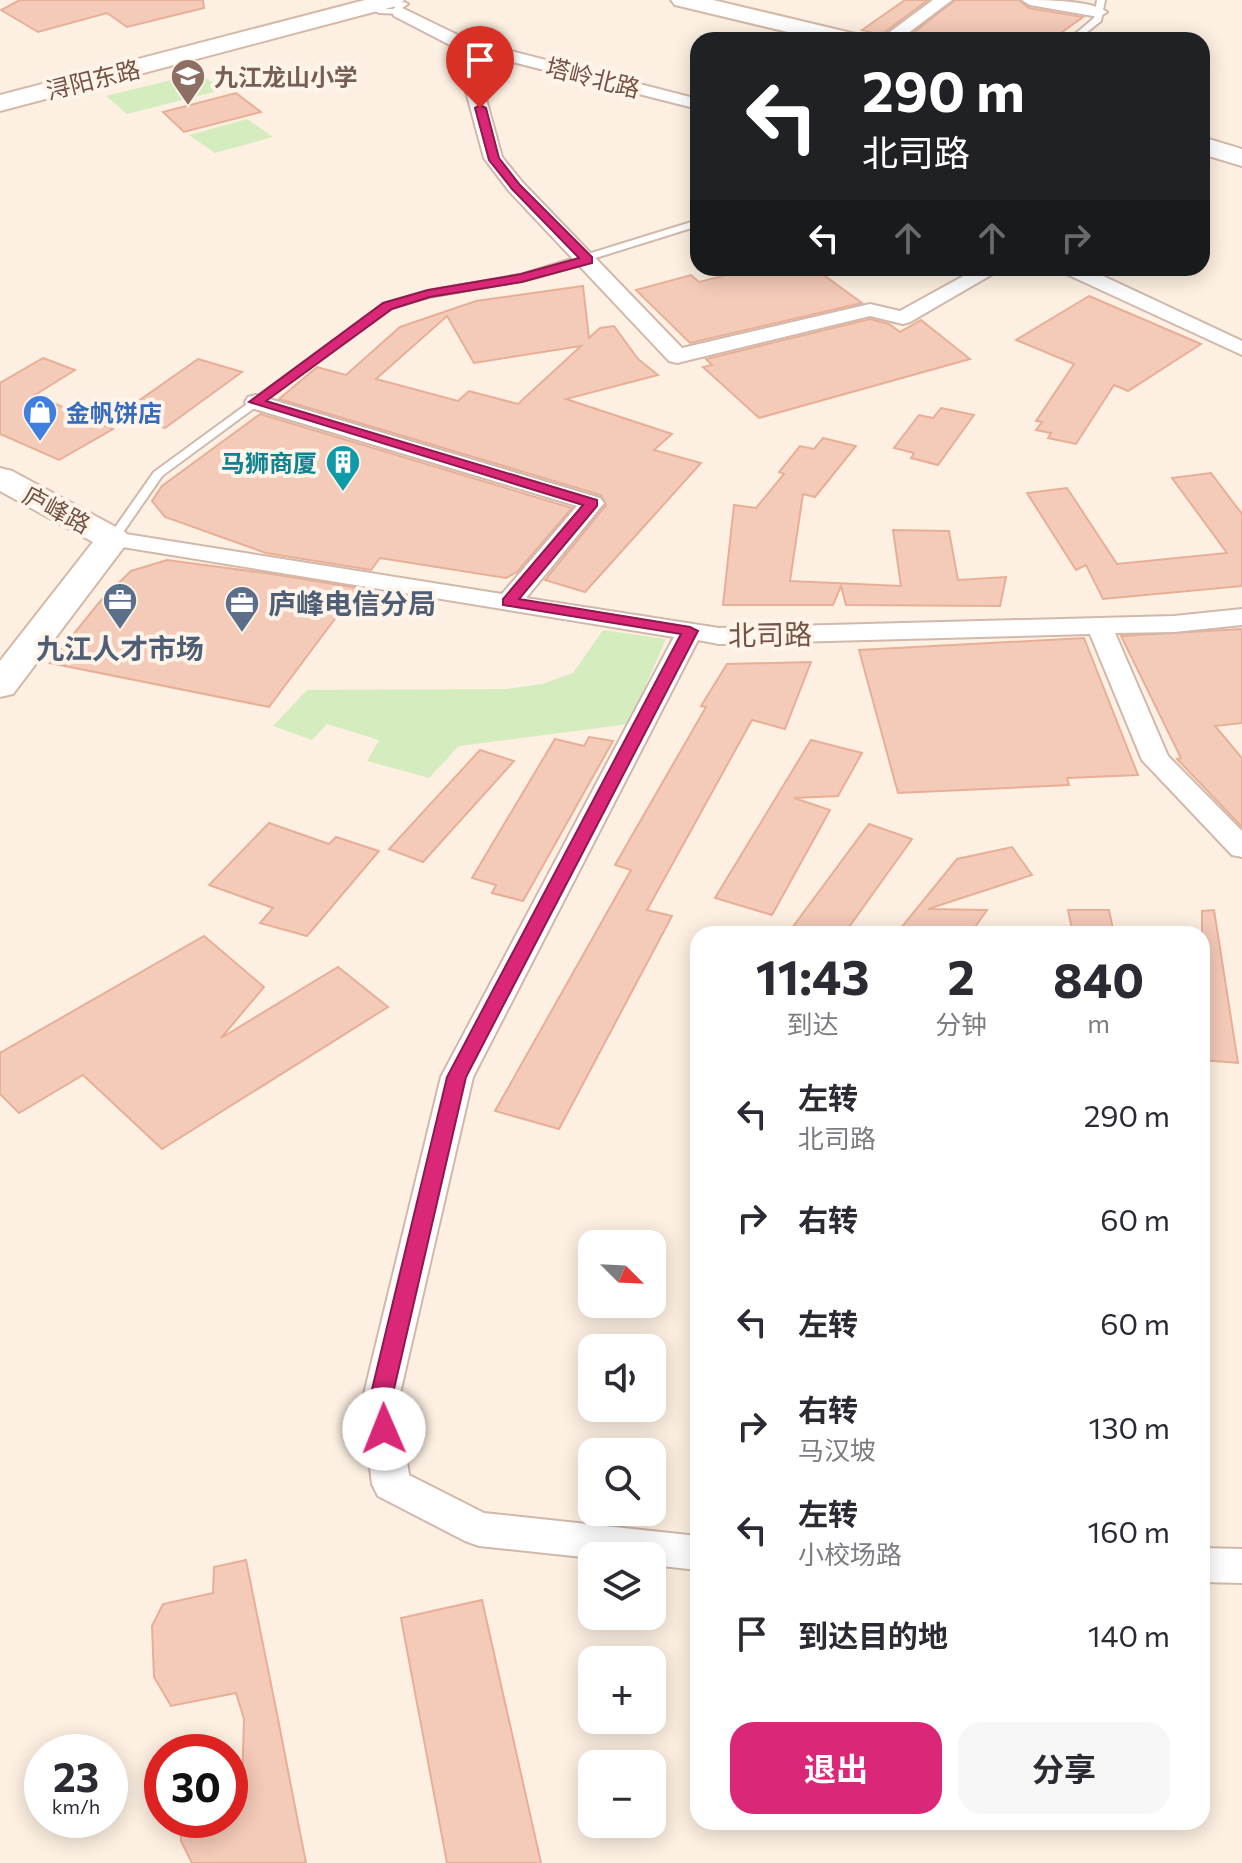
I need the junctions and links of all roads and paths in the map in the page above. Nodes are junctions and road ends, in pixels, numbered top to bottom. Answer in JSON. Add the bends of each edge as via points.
{"nodes":[{"id":1,"x":683,"y":0,"type":"edge"},
{"id":2,"x":944,"y":0,"type":"edge"},
{"id":3,"x":1030,"y":0,"type":"edge"},
{"id":4,"x":398,"y":5,"type":"edge"},
{"id":5,"x":1100,"y":6,"type":"edge"},
{"id":6,"x":817,"y":32,"type":"edge"},
{"id":7,"x":899,"y":32,"type":"edge"},
{"id":8,"x":1082,"y":32,"type":"edge"},
{"id":9,"x":462,"y":44,"type":"junction"},
{"id":10,"x":690,"y":102,"type":"edge"},
{"id":11,"x":0,"y":103,"type":"edge"},
{"id":12,"x":1210,"y":148,"type":"edge"},
{"id":13,"x":1242,"y":158,"type":"edge"},
{"id":14,"x":690,"y":226,"type":"edge"},
{"id":15,"x":588,"y":260,"type":"junction"},
{"id":16,"x":979,"y":276,"type":"edge"},
{"id":17,"x":1086,"y":276,"type":"edge"},
{"id":18,"x":1242,"y":349,"type":"edge"},
{"id":19,"x":256,"y":402,"type":"junction"},
{"id":20,"x":0,"y":478,"type":"edge"},
{"id":21,"x":113,"y":539,"type":"junction"},
{"id":22,"x":509,"y":602,"type":"junction"},
{"id":23,"x":1242,"y":617,"type":"edge"},
{"id":24,"x":1099,"y":626,"type":"junction"},
{"id":25,"x":690,"y":631,"type":"junction"},
{"id":26,"x":0,"y":686,"type":"edge"},
{"id":27,"x":1242,"y":848,"type":"edge"},
{"id":28,"x":690,"y":1552,"type":"edge"},
{"id":29,"x":1210,"y":1565,"type":"edge"},
{"id":30,"x":1242,"y":1566,"type":"edge"}],
"edges":[{"from":1,"to":6,"type":"main road"},
{"from":2,"to":7,"type":"street"},
{"from":3,"to":5,"type":"street"},
{"from":4,"to":9,"type":"street","name":"塔岭北路"},
{"from":4,"to":11,"type":"main road","name":"浔阳东路"},
{"from":5,"to":8,"type":"lane","via":[[1098,19]]},
{"from":9,"to":10,"type":"street","name":"塔岭北路"},
{"from":9,"to":15,"type":"street","via":[[493,158]]},
{"from":12,"to":13,"type":"main road"},
{"from":14,"to":15,"type":"lane"},
{"from":15,"to":16,"type":"street","via":[[677,356],[870,310],[903,318]]},
{"from":15,"to":19,"type":"lane","via":[[387,306]]},
{"from":17,"to":18,"type":"street"},
{"from":19,"to":21,"type":"lane","via":[[158,474]]},
{"from":19,"to":22,"type":"street","via":[[592,503]]},
{"from":20,"to":21,"type":"main road","name":"庐峰路"},
{"from":21,"to":22,"type":"street","name":"北司路"},
{"from":21,"to":26,"type":"main road"},
{"from":22,"to":25,"type":"street","name":"北司路"},
{"from":23,"to":24,"type":"street","name":"北司路"},
{"from":24,"to":25,"type":"street","name":"北司路","via":[[719,636]]},
{"from":24,"to":27,"type":"street","via":[[1156,760]]},
{"from":25,"to":28,"type":"street","via":[[457,1077],[380,1402],[391,1484],[479,1529]]},
{"from":29,"to":30,"type":"street"}]}
